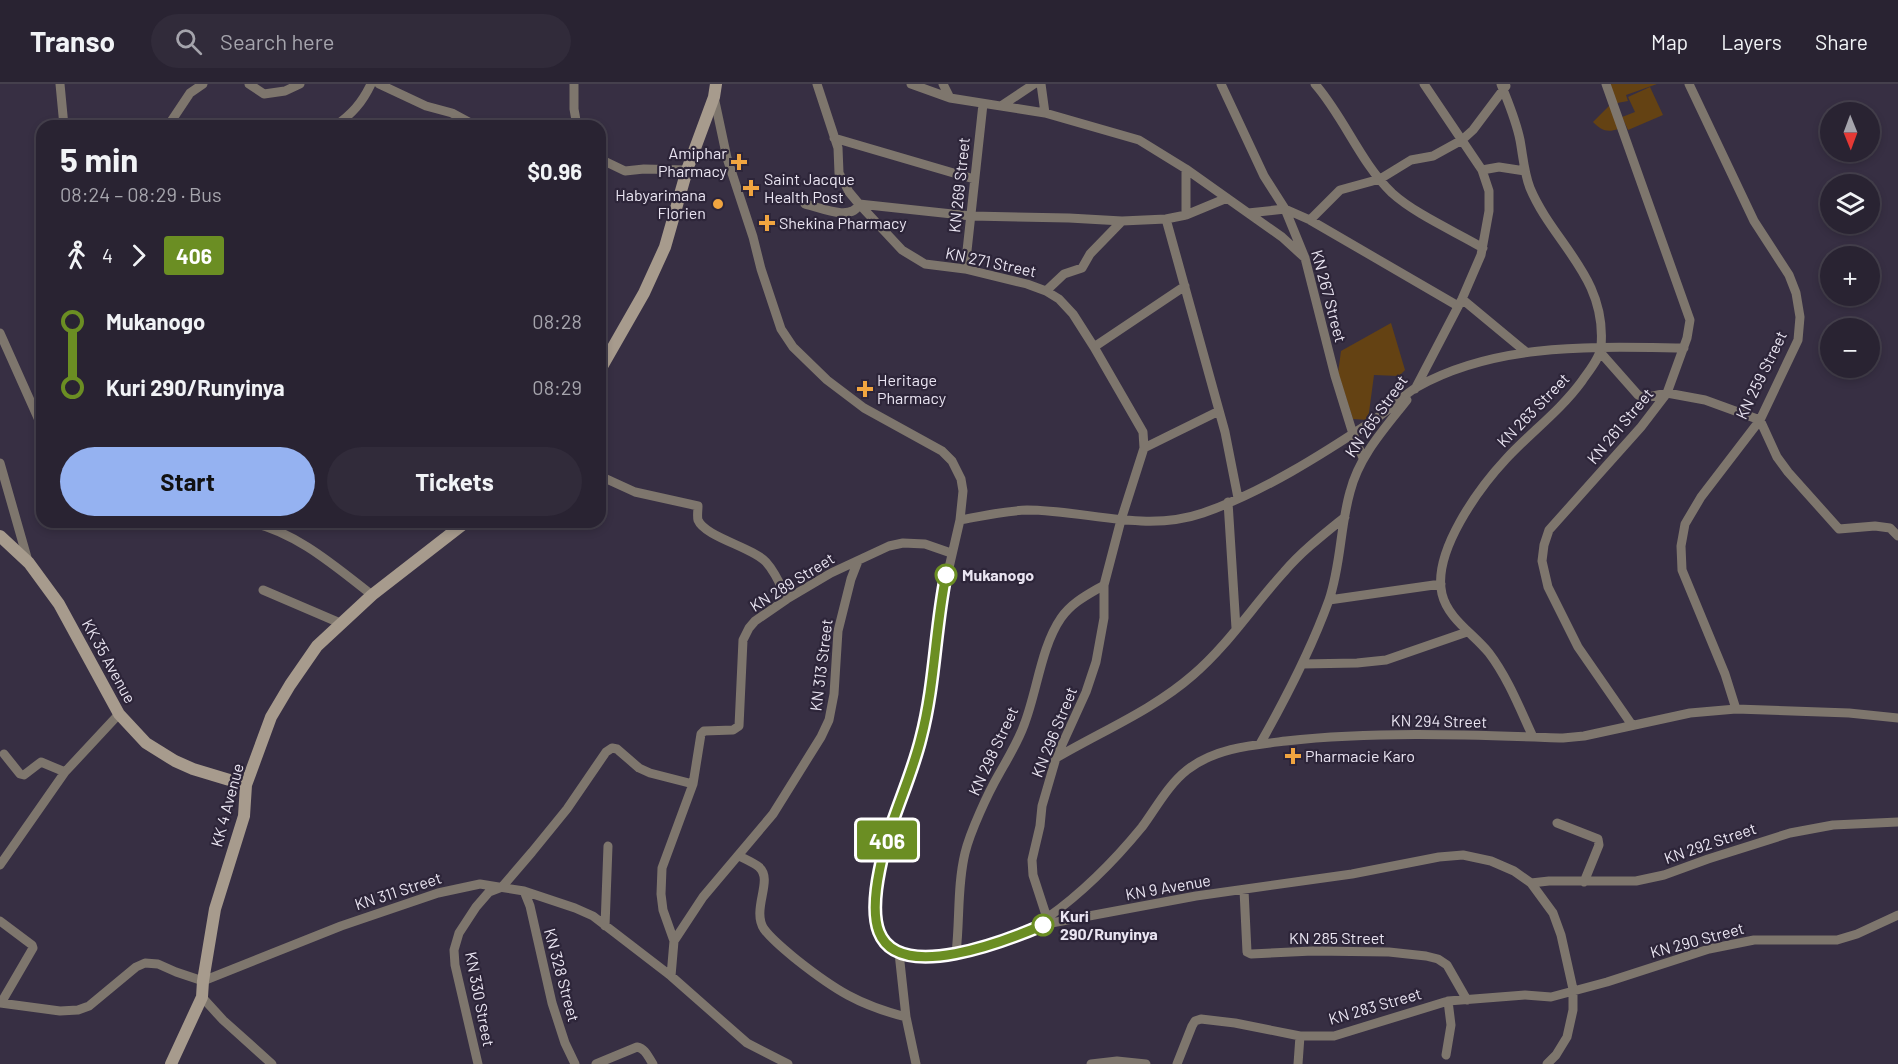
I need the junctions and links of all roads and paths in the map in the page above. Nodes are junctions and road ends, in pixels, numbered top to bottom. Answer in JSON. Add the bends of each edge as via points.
{"nodes":[{"id":1,"x":60,"y":84,"type":"edge"},
{"id":2,"x":202,"y":84,"type":"edge"},
{"id":3,"x":249,"y":84,"type":"edge"},
{"id":4,"x":300,"y":84,"type":"edge"},
{"id":5,"x":371,"y":84,"type":"edge"},
{"id":6,"x":379,"y":84,"type":"edge"},
{"id":7,"x":574,"y":84,"type":"edge"},
{"id":8,"x":817,"y":84,"type":"edge"},
{"id":9,"x":911,"y":84,"type":"edge"},
{"id":10,"x":942,"y":84,"type":"edge"},
{"id":11,"x":1034,"y":84,"type":"edge"},
{"id":12,"x":1041,"y":84,"type":"edge"},
{"id":13,"x":1221,"y":84,"type":"edge"},
{"id":14,"x":1315,"y":84,"type":"edge"},
{"id":15,"x":1424,"y":84,"type":"edge"},
{"id":16,"x":1606,"y":84,"type":"edge"},
{"id":17,"x":1689,"y":84,"type":"edge"},
{"id":18,"x":1504,"y":86,"type":"edge"},
{"id":19,"x":715,"y":90,"type":"edge"},
{"id":20,"x":950,"y":98,"type":"junction"},
{"id":21,"x":983,"y":104,"type":"junction"},
{"id":22,"x":1001,"y":106,"type":"junction"},
{"id":23,"x":1045,"y":112,"type":"junction"},
{"id":24,"x":63,"y":120,"type":"edge"},
{"id":25,"x":172,"y":120,"type":"edge"},
{"id":26,"x":343,"y":120,"type":"edge"},
{"id":27,"x":465,"y":120,"type":"edge"},
{"id":28,"x":577,"y":120,"type":"edge"},
{"id":29,"x":834,"y":138,"type":"junction"},
{"id":30,"x":1462,"y":140,"type":"junction"},
{"id":31,"x":606,"y":162,"type":"edge"},
{"id":32,"x":1186,"y":169,"type":"junction"},
{"id":33,"x":687,"y":170,"type":"junction"},
{"id":34,"x":1482,"y":170,"type":"junction"},
{"id":35,"x":1525,"y":171,"type":"junction"},
{"id":36,"x":1380,"y":178,"type":"junction"},
{"id":37,"x":974,"y":179,"type":"junction"},
{"id":38,"x":1227,"y":198,"type":"junction"},
{"id":39,"x":805,"y":204,"type":"dead end"},
{"id":40,"x":859,"y":204,"type":"junction"},
{"id":41,"x":1285,"y":209,"type":"junction"},
{"id":42,"x":1248,"y":213,"type":"junction"},
{"id":43,"x":1186,"y":215,"type":"junction"},
{"id":44,"x":971,"y":216,"type":"junction"},
{"id":45,"x":1166,"y":219,"type":"junction"},
{"id":46,"x":1310,"y":220,"type":"junction"},
{"id":47,"x":1122,"y":221,"type":"junction"},
{"id":48,"x":1483,"y":248,"type":"junction"},
{"id":49,"x":1305,"y":258,"type":"junction"},
{"id":50,"x":965,"y":269,"type":"junction"},
{"id":51,"x":1185,"y":286,"type":"junction"},
{"id":52,"x":1046,"y":291,"type":"junction"},
{"id":53,"x":1460,"y":303,"type":"junction"},
{"id":54,"x":0,"y":333,"type":"edge"},
{"id":55,"x":1094,"y":346,"type":"junction"},
{"id":56,"x":1684,"y":348,"type":"junction"},
{"id":57,"x":1601,"y":350,"type":"junction"},
{"id":58,"x":1526,"y":352,"type":"junction"},
{"id":59,"x":606,"y":360,"type":"edge"},
{"id":60,"x":1416,"y":388,"type":"junction"},
{"id":61,"x":1667,"y":393,"type":"junction"},
{"id":62,"x":1219,"y":411,"type":"junction"},
{"id":63,"x":36,"y":414,"type":"edge"},
{"id":64,"x":1760,"y":420,"type":"junction"},
{"id":65,"x":1353,"y":434,"type":"junction"},
{"id":66,"x":1144,"y":448,"type":"junction"},
{"id":67,"x":1363,"y":458,"type":"junction"},
{"id":68,"x":0,"y":463,"type":"edge"},
{"id":69,"x":606,"y":479,"type":"edge"},
{"id":70,"x":1238,"y":498,"type":"junction"},
{"id":71,"x":1228,"y":502,"type":"junction"},
{"id":72,"x":1345,"y":517,"type":"junction"},
{"id":73,"x":960,"y":520,"type":"junction"},
{"id":74,"x":1121,"y":520,"type":"junction"},
{"id":75,"x":271,"y":528,"type":"edge"},
{"id":76,"x":458,"y":528,"type":"edge"},
{"id":77,"x":0,"y":536,"type":"edge"},
{"id":78,"x":1898,"y":536,"type":"edge"},
{"id":79,"x":951,"y":553,"type":"junction"},
{"id":80,"x":858,"y":561,"type":"junction"},
{"id":81,"x":28,"y":563,"type":"junction"},
{"id":82,"x":1441,"y":584,"type":"junction"},
{"id":83,"x":1104,"y":585,"type":"junction"},
{"id":84,"x":263,"y":590,"type":"dead end"},
{"id":85,"x":372,"y":596,"type":"junction"},
{"id":86,"x":787,"y":599,"type":"junction"},
{"id":87,"x":1329,"y":600,"type":"junction"},
{"id":88,"x":340,"y":623,"type":"junction"},
{"id":89,"x":1236,"y":628,"type":"junction"},
{"id":90,"x":1467,"y":632,"type":"junction"},
{"id":91,"x":1302,"y":663,"type":"junction"},
{"id":92,"x":1736,"y":709,"type":"junction"},
{"id":93,"x":119,"y":714,"type":"junction"},
{"id":94,"x":1898,"y":718,"type":"edge"},
{"id":95,"x":1632,"y":725,"type":"junction"},
{"id":96,"x":1533,"y":737,"type":"junction"},
{"id":97,"x":1260,"y":744,"type":"junction"},
{"id":98,"x":3,"y":754,"type":"dead end"},
{"id":99,"x":1056,"y":758,"type":"junction"},
{"id":100,"x":65,"y":771,"type":"junction"},
{"id":101,"x":693,"y":784,"type":"junction"},
{"id":102,"x":246,"y":786,"type":"junction"},
{"id":103,"x":1898,"y":822,"type":"edge"},
{"id":104,"x":1557,"y":823,"type":"dead end"},
{"id":105,"x":608,"y":846,"type":"dead end"},
{"id":106,"x":739,"y":856,"type":"junction"},
{"id":107,"x":0,"y":865,"type":"edge"},
{"id":108,"x":1584,"y":882,"type":"junction"},
{"id":109,"x":1531,"y":883,"type":"junction"},
{"id":110,"x":502,"y":887,"type":"junction"},
{"id":111,"x":1244,"y":890,"type":"junction"},
{"id":112,"x":524,"y":891,"type":"junction"},
{"id":113,"x":1898,"y":915,"type":"edge"},
{"id":114,"x":0,"y":921,"type":"edge"},
{"id":115,"x":1046,"y":921,"type":"junction"},
{"id":116,"x":605,"y":926,"type":"junction"},
{"id":117,"x":674,"y":941,"type":"junction"},
{"id":118,"x":899,"y":953,"type":"junction"},
{"id":119,"x":956,"y":953,"type":"junction"},
{"id":120,"x":671,"y":976,"type":"junction"},
{"id":121,"x":203,"y":981,"type":"junction"},
{"id":122,"x":1573,"y":989,"type":"junction"},
{"id":123,"x":202,"y":997,"type":"junction"},
{"id":124,"x":1448,"y":1000,"type":"junction"},
{"id":125,"x":1467,"y":1000,"type":"junction"},
{"id":126,"x":0,"y":1003,"type":"edge"},
{"id":127,"x":906,"y":1017,"type":"junction"},
{"id":128,"x":1300,"y":1036,"type":"junction"},
{"id":129,"x":1446,"y":1055,"type":"dead end"},
{"id":130,"x":171,"y":1064,"type":"edge"},
{"id":131,"x":272,"y":1064,"type":"edge"},
{"id":132,"x":478,"y":1064,"type":"edge"},
{"id":133,"x":575,"y":1064,"type":"edge"},
{"id":134,"x":596,"y":1064,"type":"edge"},
{"id":135,"x":653,"y":1064,"type":"edge"},
{"id":136,"x":788,"y":1064,"type":"edge"},
{"id":137,"x":916,"y":1064,"type":"edge"},
{"id":138,"x":1090,"y":1064,"type":"edge"},
{"id":139,"x":1146,"y":1064,"type":"edge"},
{"id":140,"x":1177,"y":1064,"type":"edge"},
{"id":141,"x":1298,"y":1064,"type":"edge"},
{"id":142,"x":1547,"y":1064,"type":"edge"}],
"edges":[{"from":1,"to":24,"type":"street"},
{"from":2,"to":25,"type":"street","via":[[190,93]]},
{"from":3,"to":4,"type":"street","via":[[264,94],[285,92]]},
{"from":5,"to":26,"type":"street","via":[[363,101]]},
{"from":6,"to":27,"type":"street"},
{"from":7,"to":28,"type":"street"},
{"from":8,"to":29,"type":"street","name":"KN 271 Street"},
{"from":9,"to":20,"type":"street"},
{"from":10,"to":20,"type":"street"},
{"from":11,"to":22,"type":"street"},
{"from":12,"to":23,"type":"street"},
{"from":13,"to":41,"type":"street","name":"KN 267 Street","via":[[1264,176]]},
{"from":14,"to":36,"type":"street"},
{"from":15,"to":30,"type":"street","name":"KN 265 Street"},
{"from":16,"to":56,"type":"street","name":"KN 261 Street","via":[[1686,305],[1690,320]]},
{"from":17,"to":64,"type":"street","name":"KN 259 Street","via":[[1754,221],[1789,275],[1796,293],[1798,340]]},
{"from":18,"to":30,"type":"street"},
{"from":18,"to":35,"type":"street"},
{"from":19,"to":33,"type":"main road"},
{"from":19,"to":73,"type":"street","via":[[727,158],[781,329],[793,347],[827,380],[864,408],[926,441],[952,461],[963,490]]},
{"from":20,"to":21,"type":"street"},
{"from":21,"to":22,"type":"street"},
{"from":21,"to":37,"type":"street","name":"KN 269 Street"},
{"from":22,"to":23,"type":"street"},
{"from":23,"to":32,"type":"street","via":[[1139,140]]},
{"from":29,"to":37,"type":"street"},
{"from":29,"to":40,"type":"street","name":"KN 271 Street","via":[[839,173]]},
{"from":30,"to":34,"type":"street","name":"KN 265 Street"},
{"from":30,"to":36,"type":"street","via":[[1433,156],[1411,160]]},
{"from":31,"to":33,"type":"street","via":[[625,171]]},
{"from":32,"to":38,"type":"street"},
{"from":32,"to":43,"type":"street"},
{"from":33,"to":59,"type":"main road","via":[[665,247]]},
{"from":34,"to":35,"type":"street","via":[[1499,167]]},
{"from":34,"to":48,"type":"street","name":"KN 265 Street","via":[[1489,191]]},
{"from":35,"to":57,"type":"street","via":[[1536,202],[1588,281],[1599,313]]},
{"from":36,"to":46,"type":"street","via":[[1340,190]]},
{"from":36,"to":48,"type":"street","via":[[1410,206]]},
{"from":37,"to":44,"type":"street","name":"KN 269 Street"},
{"from":38,"to":42,"type":"street"},
{"from":38,"to":43,"type":"street"},
{"from":39,"to":40,"type":"street","via":[[842,213],[857,209]]},
{"from":40,"to":44,"type":"street"},
{"from":40,"to":50,"type":"street","name":"KN 271 Street","via":[[910,256],[925,264]]},
{"from":41,"to":42,"type":"street"},
{"from":41,"to":46,"type":"street"},
{"from":41,"to":49,"type":"street","name":"KN 267 Street"},
{"from":42,"to":49,"type":"street"},
{"from":43,"to":45,"type":"street"},
{"from":44,"to":47,"type":"street"},
{"from":44,"to":50,"type":"street","name":"KN 269 Street"},
{"from":45,"to":47,"type":"street"},
{"from":45,"to":51,"type":"street"},
{"from":46,"to":53,"type":"street"},
{"from":47,"to":52,"type":"street","via":[[1080,271],[1064,274]]},
{"from":48,"to":53,"type":"street","name":"KN 265 Street"},
{"from":49,"to":65,"type":"street","name":"KN 267 Street"},
{"from":50,"to":52,"type":"street","name":"KN 271 Street"},
{"from":51,"to":55,"type":"street"},
{"from":51,"to":62,"type":"street"},
{"from":52,"to":55,"type":"street","name":"KN 271 Street","via":[[1073,314]]},
{"from":53,"to":58,"type":"street"},
{"from":53,"to":60,"type":"street","name":"KN 265 Street"},
{"from":54,"to":63,"type":"street"},
{"from":55,"to":66,"type":"street","name":"KN 271 Street","via":[[1143,432]]},
{"from":56,"to":57,"type":"street"},
{"from":56,"to":61,"type":"street","name":"KN 261 Street"},
{"from":57,"to":58,"type":"street"},
{"from":57,"to":61,"type":"street","via":[[1638,395],[1644,398]]},
{"from":57,"to":82,"type":"street","name":"KN 263 Street","via":[[1578,386],[1506,459],[1479,494],[1444,553]]},
{"from":58,"to":60,"type":"street","via":[[1452,372]]},
{"from":60,"to":65,"type":"street"},
{"from":60,"to":67,"type":"street","name":"KN 265 Street"},
{"from":61,"to":64,"type":"street","via":[[1705,400]]},
{"from":61,"to":95,"type":"street","name":"KN 261 Street","via":[[1549,530],[1542,561],[1548,587],[1578,647]]},
{"from":62,"to":66,"type":"street"},
{"from":62,"to":70,"type":"street"},
{"from":64,"to":78,"type":"street","via":[[1777,457],[1839,529],[1875,526],[1890,528]]},
{"from":64,"to":92,"type":"street","name":"KN 259 Street","via":[[1701,497],[1685,524],[1680,546],[1682,570]]},
{"from":65,"to":67,"type":"street","name":"KN 267 Street"},
{"from":65,"to":70,"type":"street"},
{"from":66,"to":74,"type":"street"},
{"from":67,"to":72,"type":"street","name":"KN 265 Street"},
{"from":68,"to":81,"type":"street"},
{"from":69,"to":86,"type":"street","via":[[635,492],[698,506],[699,521],[704,526],[765,561],[776,574]]},
{"from":70,"to":71,"type":"street"},
{"from":71,"to":74,"type":"street","via":[[1176,519]]},
{"from":71,"to":89,"type":"street"},
{"from":72,"to":87,"type":"street","name":"KN 265 Street"},
{"from":72,"to":89,"type":"street","via":[[1307,548]]},
{"from":73,"to":74,"type":"street","via":[[1028,510]]},
{"from":73,"to":79,"type":"street"},
{"from":74,"to":83,"type":"street"},
{"from":75,"to":85,"type":"street","via":[[337,568]]},
{"from":76,"to":85,"type":"main road","name":"KK 4 Avenue"},
{"from":77,"to":81,"type":"main road","name":"KK 35 Avenue"},
{"from":79,"to":80,"type":"street","name":"KN 289 Street","via":[[925,544],[903,543]]},
{"from":79,"to":118,"type":"street","via":[[921,738],[885,847],[876,892],[878,931]]},
{"from":80,"to":86,"type":"street","name":"KN 289 Street"},
{"from":80,"to":106,"type":"street","name":"KN 313 Street","via":[[838,631],[829,720],[773,814]]},
{"from":81,"to":93,"type":"main road","name":"KK 35 Avenue","via":[[59,604]]},
{"from":82,"to":87,"type":"street"},
{"from":82,"to":90,"type":"street","name":"KN 263 Street","via":[[1445,603]]},
{"from":83,"to":99,"type":"street","name":"KN 296 Street","via":[[1104,618],[1096,662]]},
{"from":83,"to":119,"type":"street","name":"KN 298 Street","via":[[1073,604],[1051,636],[1025,724],[965,852]]},
{"from":84,"to":88,"type":"street"},
{"from":85,"to":88,"type":"main road","name":"KK 4 Avenue"},
{"from":86,"to":101,"type":"street","name":"KN 289 Street","via":[[755,621],[746,633],[739,726],[701,734]]},
{"from":87,"to":91,"type":"street","name":"KN 265 Street"},
{"from":88,"to":102,"type":"main road","name":"KK 4 Avenue","via":[[317,646],[271,717]]},
{"from":89,"to":99,"type":"street","via":[[1192,676],[1142,711]]},
{"from":90,"to":91,"type":"street","via":[[1386,660]]},
{"from":90,"to":96,"type":"street","name":"KN 263 Street","via":[[1488,652],[1505,677]]},
{"from":91,"to":97,"type":"street","name":"KN 265 Street"},
{"from":92,"to":94,"type":"street","name":"KN 294 Street"},
{"from":92,"to":95,"type":"street","name":"KN 294 Street","via":[[1690,713]]},
{"from":93,"to":100,"type":"street"},
{"from":93,"to":102,"type":"main road","name":"KK 35 Avenue","via":[[146,743],[175,760]]},
{"from":95,"to":96,"type":"street","name":"KN 294 Street","via":[[1584,736]]},
{"from":96,"to":97,"type":"street","name":"KN 294 Street","via":[[1394,735]]},
{"from":97,"to":115,"type":"street","name":"KN 294 Street","via":[[1210,756],[1187,770],[1123,848]]},
{"from":98,"to":100,"type":"street","via":[[20,774],[41,762]]},
{"from":99,"to":115,"type":"street","name":"KN 296 Street","via":[[1032,860]]},
{"from":100,"to":107,"type":"street"},
{"from":101,"to":110,"type":"street","name":"KN 330 Street","via":[[650,773],[612,748]]},
{"from":101,"to":117,"type":"street","name":"KN 289 Street","via":[[662,868],[663,910]]},
{"from":102,"to":121,"type":"main road","name":"KK 4 Avenue","via":[[244,816],[215,909]]},
{"from":103,"to":108,"type":"street","name":"KN 292 Street","via":[[1833,825],[1790,833],[1664,875],[1636,881]]},
{"from":104,"to":108,"type":"street","via":[[1598,839]]},
{"from":105,"to":116,"type":"street"},
{"from":106,"to":117,"type":"street","name":"KN 313 Street","via":[[703,897]]},
{"from":106,"to":127,"type":"street","via":[[764,874],[759,909],[764,929],[843,994]]},
{"from":108,"to":109,"type":"street","name":"KN 292 Street"},
{"from":109,"to":111,"type":"street","name":"KN 9 Avenue","via":[[1491,861],[1463,855]]},
{"from":109,"to":122,"type":"street","name":"KN 9 Avenue","via":[[1553,913]]},
{"from":110,"to":112,"type":"street","name":"KN 311 Street"},
{"from":110,"to":121,"type":"street","name":"KN 311 Street","via":[[480,885],[438,893],[341,926]]},
{"from":110,"to":132,"type":"street","name":"KN 330 Street","via":[[489,892],[476,907],[459,933],[454,950]]},
{"from":111,"to":115,"type":"street","name":"KN 9 Avenue"},
{"from":111,"to":125,"type":"street","name":"KN 285 Street","via":[[1247,952],[1251,954],[1313,951],[1426,956],[1446,965]]},
{"from":112,"to":116,"type":"street","name":"KN 311 Street","via":[[576,908]]},
{"from":112,"to":133,"type":"street","name":"KN 328 Street","via":[[555,1012]]},
{"from":113,"to":122,"type":"street","name":"KN 290 Street","via":[[1837,940],[1754,940],[1709,949]]},
{"from":114,"to":126,"type":"street","via":[[33,948]]},
{"from":115,"to":119,"type":"street","name":"KN 9 Avenue","via":[[1002,941]]},
{"from":116,"to":120,"type":"street","name":"KN 311 Street"},
{"from":117,"to":120,"type":"street","name":"KN 313 Street"},
{"from":118,"to":119,"type":"street","name":"KN 9 Avenue"},
{"from":118,"to":127,"type":"street"},
{"from":120,"to":136,"type":"street","name":"KN 311 Street","via":[[747,1043]]},
{"from":121,"to":123,"type":"main road","name":"KK 4 Avenue"},
{"from":121,"to":126,"type":"street","via":[[146,963],[78,1010]]},
{"from":122,"to":125,"type":"street","name":"KN 283 Street","via":[[1551,997]]},
{"from":122,"to":142,"type":"street","name":"KN 9 Avenue","via":[[1567,1037]]},
{"from":123,"to":130,"type":"main road","name":"KK 4 Avenue"},
{"from":123,"to":131,"type":"street"},
{"from":124,"to":125,"type":"street","name":"KN 283 Street"},
{"from":124,"to":128,"type":"street","name":"KN 283 Street","via":[[1334,1036]]},
{"from":124,"to":129,"type":"street","via":[[1451,1026]]},
{"from":127,"to":137,"type":"street"},
{"from":128,"to":140,"type":"street","name":"KN 283 Street","via":[[1201,1019],[1192,1026]]},
{"from":128,"to":141,"type":"street"},
{"from":134,"to":135,"type":"street","via":[[637,1047]]},
{"from":138,"to":139,"type":"street"}]}
